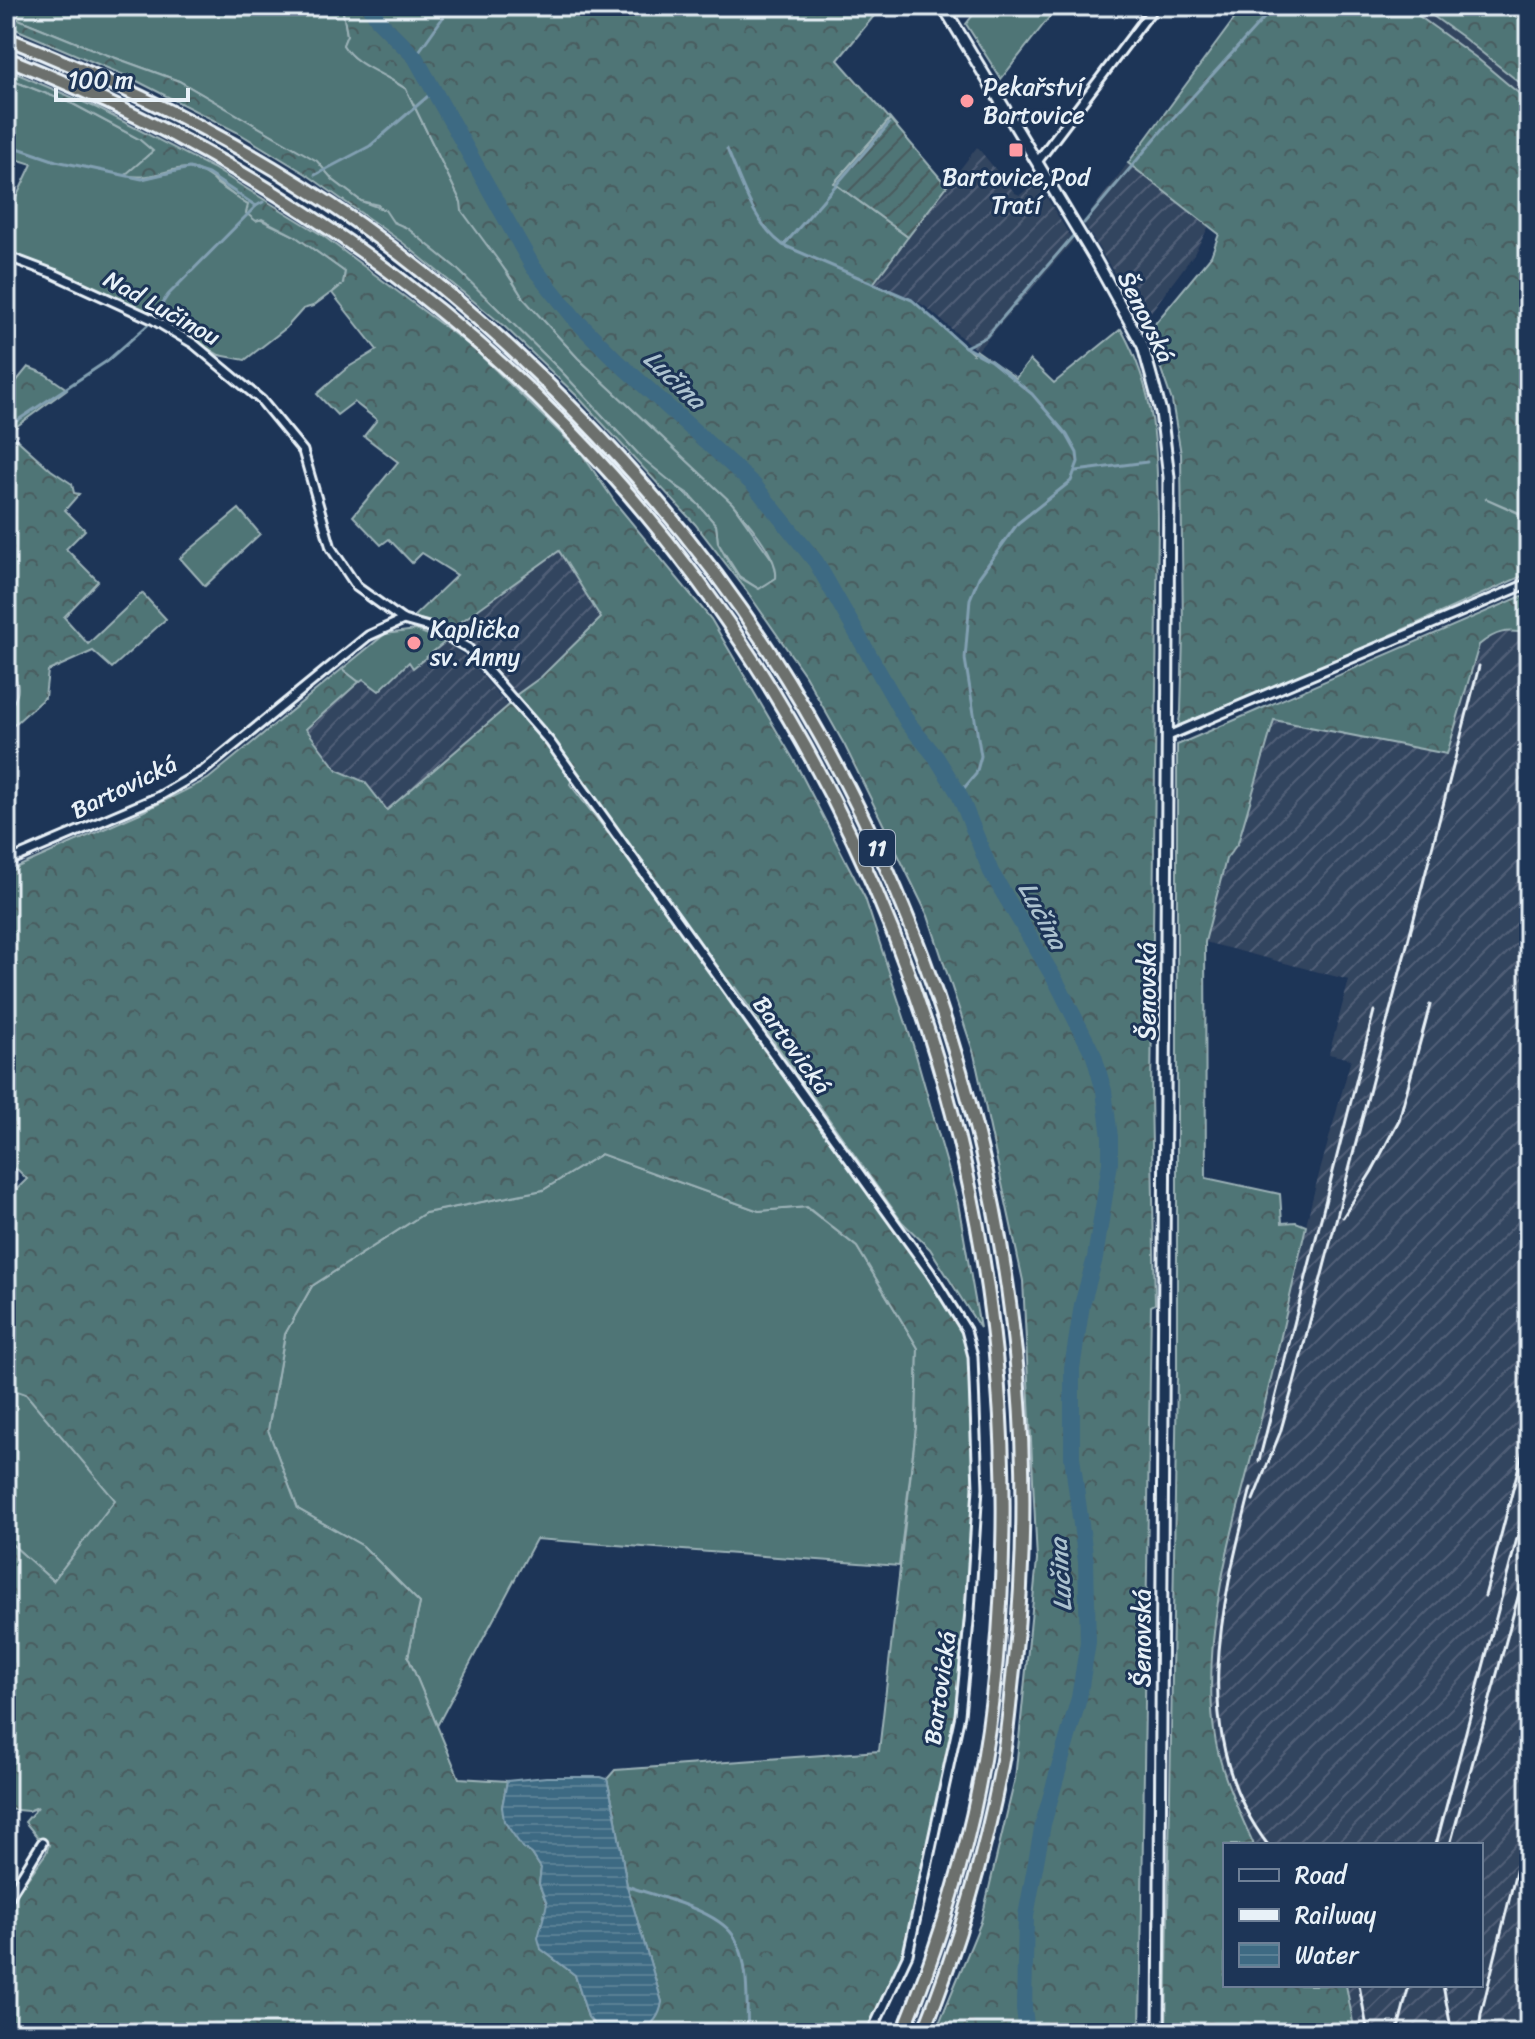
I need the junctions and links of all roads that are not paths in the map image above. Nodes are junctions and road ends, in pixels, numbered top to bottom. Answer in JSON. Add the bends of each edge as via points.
{"nodes":[{"id":1,"x":943,"y":6,"type":"edge"},
{"id":2,"x":1155,"y":6,"type":"edge"},
{"id":3,"x":6,"y":38,"type":"edge"},
{"id":4,"x":6,"y":58,"type":"edge"},
{"id":5,"x":1037,"y":162,"type":"junction"},
{"id":6,"x":6,"y":256,"type":"edge"},
{"id":7,"x":1529,"y":583,"type":"edge"},
{"id":8,"x":403,"y":620,"type":"junction"},
{"id":9,"x":1168,"y":736,"type":"junction"},
{"id":10,"x":6,"y":862,"type":"edge"},
{"id":11,"x":42,"y":1843,"type":"dead end"},
{"id":12,"x":6,"y":1902,"type":"edge"},
{"id":13,"x":871,"y":2033,"type":"edge"},
{"id":14,"x":903,"y":2033,"type":"edge"},
{"id":15,"x":923,"y":2033,"type":"edge"},
{"id":16,"x":1159,"y":2033,"type":"edge"}],
"edges":[{"from":1,"to":5,"type":"street","name":"Šenovská"},
{"from":2,"to":5,"type":"street"},
{"from":3,"to":15,"type":"highway","number":"11","via":[[191,121],[307,189],[431,280],[582,416],[669,515],[765,645],[823,741],[887,868],[943,1014],[983,1155],[1010,1299],[1023,1464],[1020,1612],[1002,1762],[962,1929]]},
{"from":4,"to":14,"type":"highway","number":"11","via":[[158,125],[350,242],[483,348],[568,428],[713,600],[807,750],[869,874],[911,978],[965,1163],[990,1290],[1004,1466],[1001,1606],[982,1766],[945,1919]]},
{"from":5,"to":9,"type":"street","name":"Šenovská","via":[[1143,346],[1156,390],[1169,477]]},
{"from":6,"to":8,"type":"street","name":"Nad Lučinou","via":[[152,319],[203,351],[261,400],[303,451],[331,548],[357,587]]},
{"from":7,"to":9,"type":"street"},
{"from":8,"to":10,"type":"street","name":"Bartovická","via":[[368,636],[204,770],[158,797]]},
{"from":8,"to":13,"type":"street","name":"Bartovická","via":[[432,628],[468,648],[550,742],[930,1272],[966,1330],[973,1356],[978,1488],[960,1715],[908,1954]]},
{"from":9,"to":16,"type":"street","name":"Šenovská"},
{"from":11,"to":12,"type":"street"}]}
